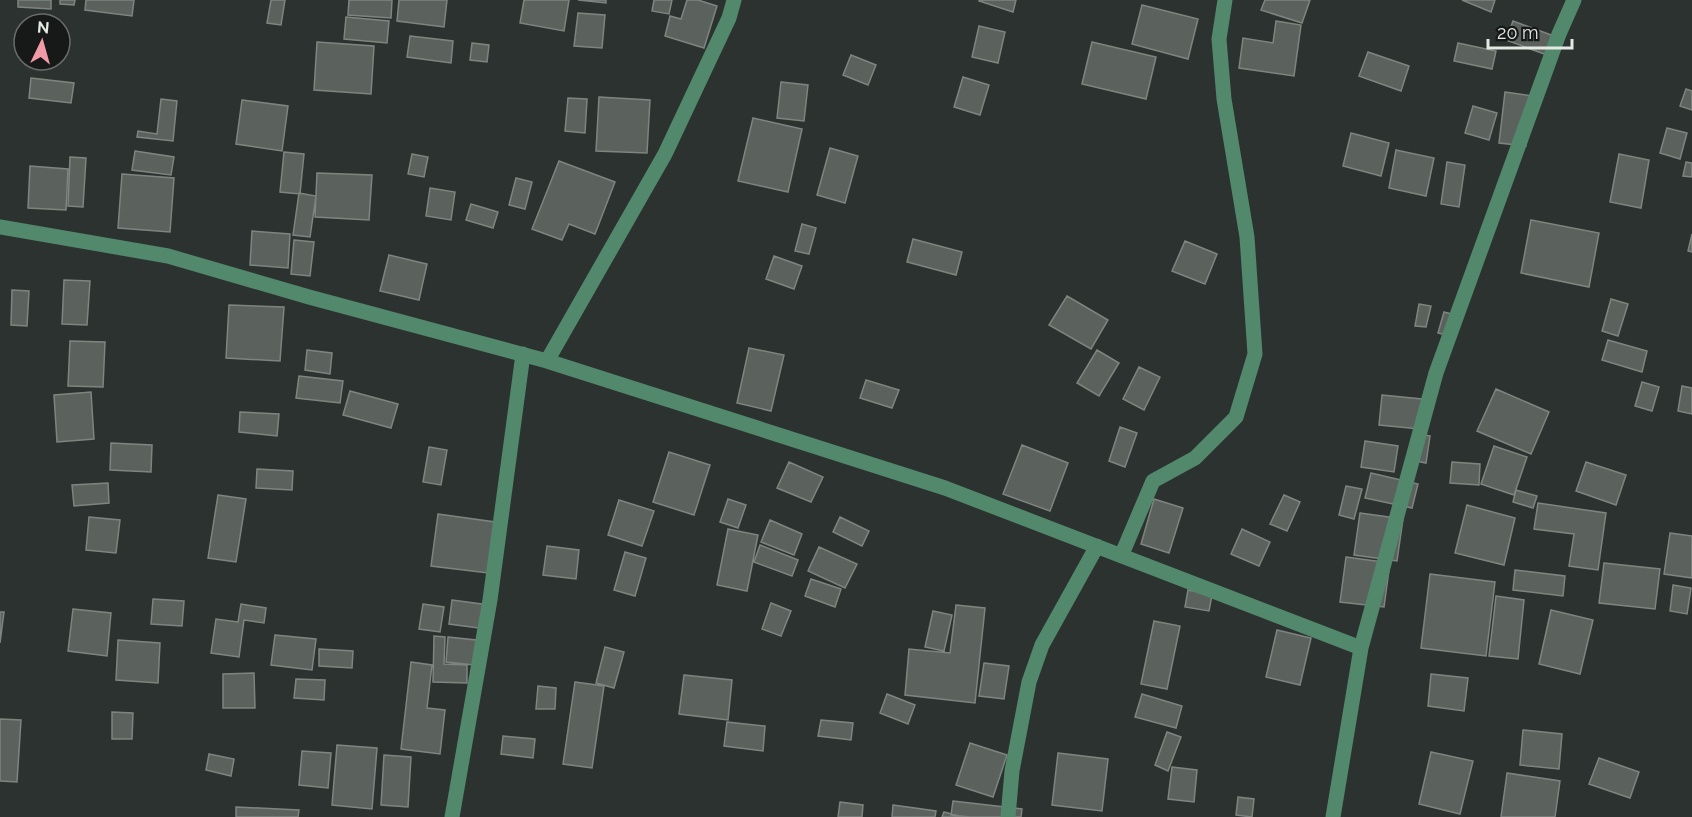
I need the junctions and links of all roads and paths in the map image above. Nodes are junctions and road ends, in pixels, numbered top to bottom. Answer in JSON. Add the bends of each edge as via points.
{"nodes":[{"id":1,"x":734,"y":0,"type":"edge"},
{"id":2,"x":1225,"y":0,"type":"edge"},
{"id":3,"x":1574,"y":0,"type":"edge"},
{"id":4,"x":0,"y":227,"type":"edge"},
{"id":5,"x":523,"y":354,"type":"junction"},
{"id":6,"x":547,"y":361,"type":"junction"},
{"id":7,"x":1097,"y":546,"type":"junction"},
{"id":8,"x":1122,"y":554,"type":"junction"},
{"id":9,"x":1361,"y":648,"type":"junction"},
{"id":10,"x":452,"y":817,"type":"edge"},
{"id":11,"x":1008,"y":817,"type":"edge"},
{"id":12,"x":1333,"y":817,"type":"edge"}],
"edges":[{"from":1,"to":6,"type":"street","via":[[665,154]]},
{"from":2,"to":8,"type":"street","via":[[1219,39],[1224,99],[1247,237],[1255,354],[1236,417],[1195,458],[1152,481]]},
{"from":3,"to":9,"type":"street","via":[[1436,373]]},
{"from":4,"to":5,"type":"street","via":[[168,256]]},
{"from":5,"to":6,"type":"street"},
{"from":5,"to":10,"type":"street","via":[[490,600]]},
{"from":6,"to":7,"type":"street","via":[[945,488]]},
{"from":7,"to":8,"type":"street"},
{"from":7,"to":11,"type":"street","via":[[1042,645],[1032,673],[1012,771]]},
{"from":8,"to":9,"type":"street"},
{"from":9,"to":12,"type":"street"}]}
